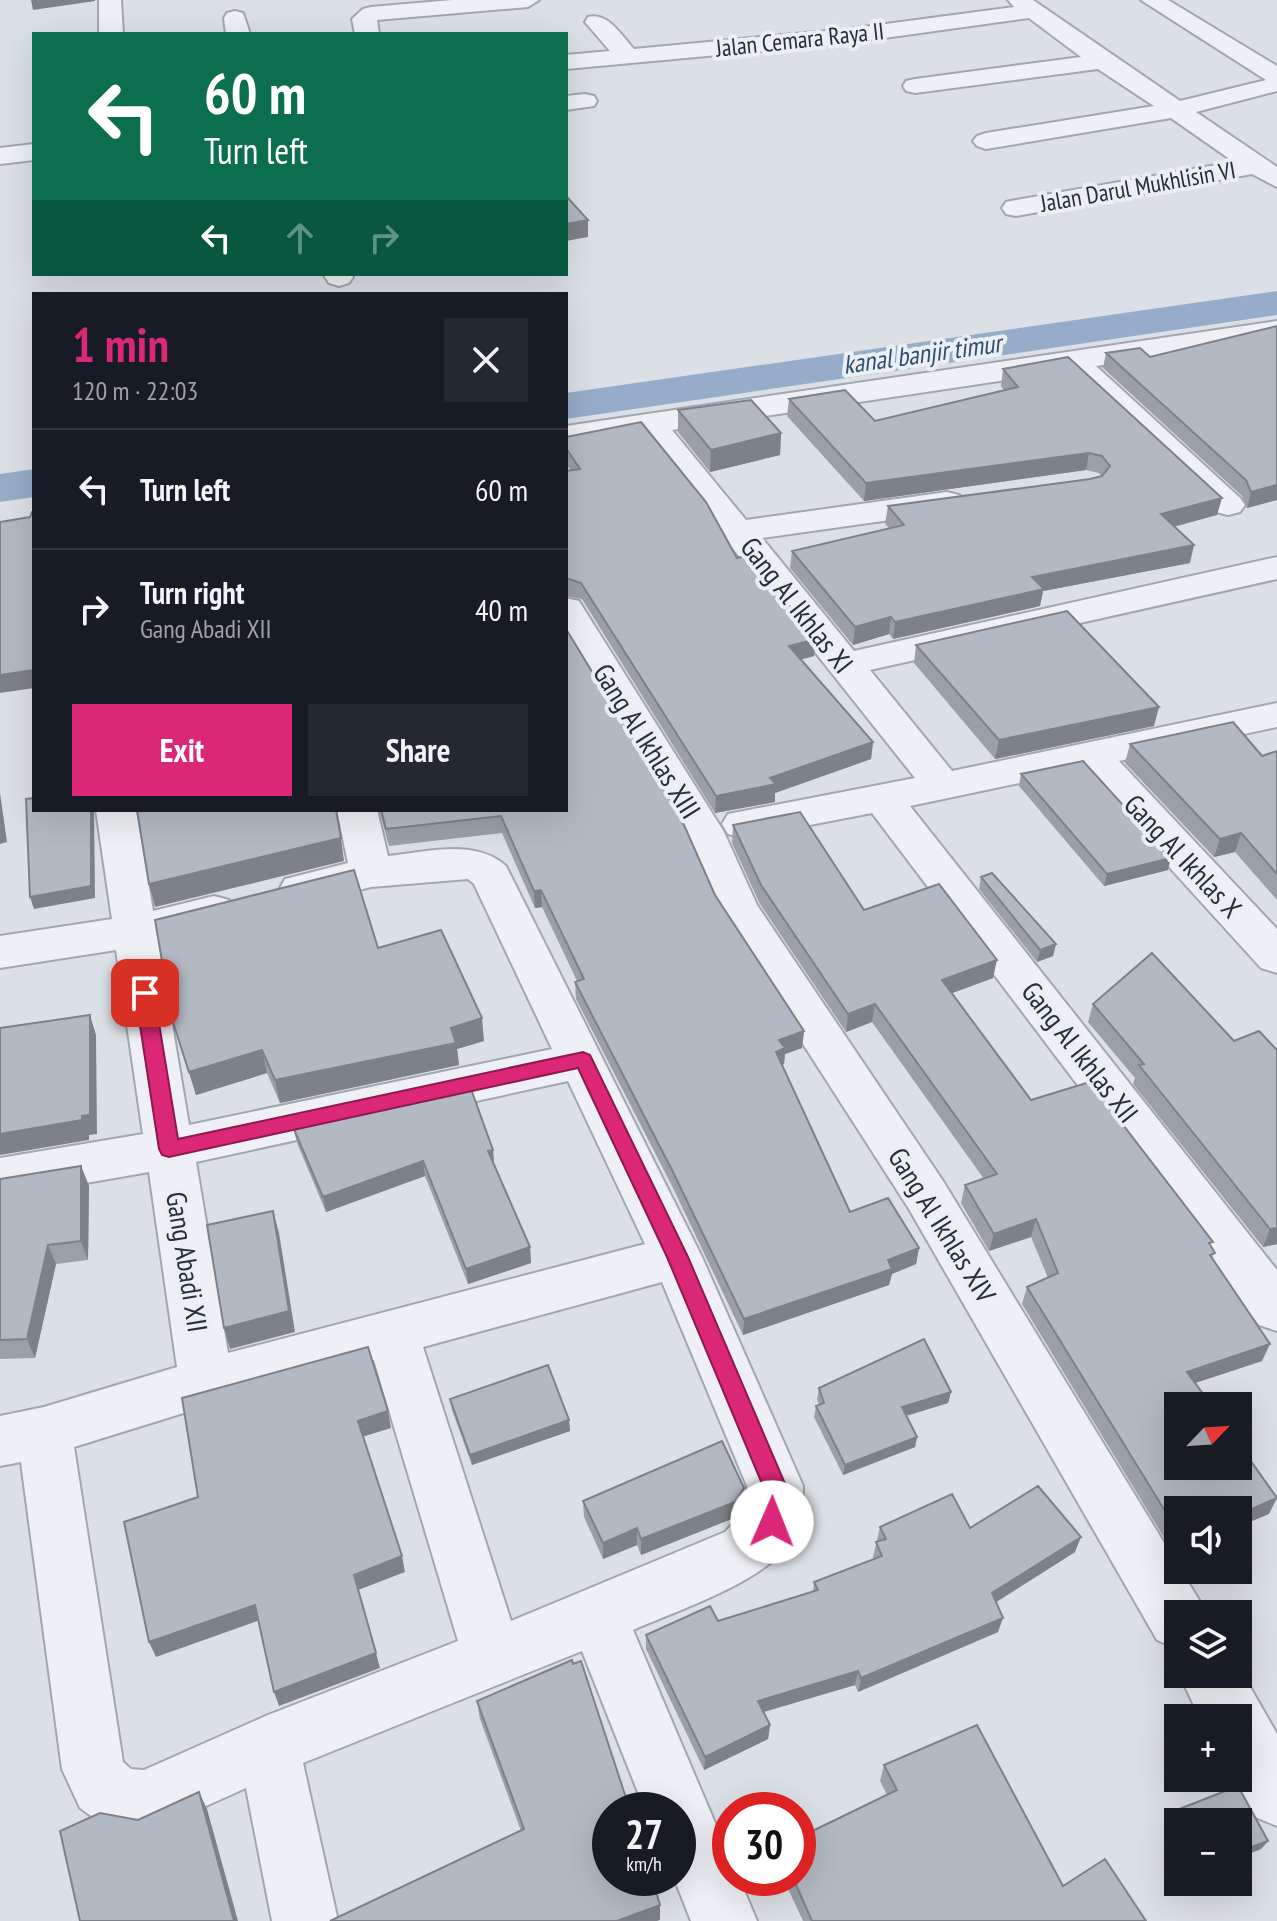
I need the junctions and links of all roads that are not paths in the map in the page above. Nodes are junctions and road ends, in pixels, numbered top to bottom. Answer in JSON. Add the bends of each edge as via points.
{"nodes":[{"id":1,"x":110,"y":0,"type":"edge"},
{"id":2,"x":528,"y":0,"type":"edge"},
{"id":3,"x":1153,"y":0,"type":"edge"},
{"id":4,"x":1026,"y":6,"type":"edge"},
{"id":5,"x":596,"y":22,"type":"dead end"},
{"id":6,"x":737,"y":24,"type":"dead end"},
{"id":7,"x":111,"y":32,"type":"edge"},
{"id":8,"x":366,"y":32,"type":"edge"},
{"id":9,"x":1262,"y":43,"type":"dead end"},
{"id":10,"x":760,"y":45,"type":"junction"},
{"id":11,"x":1231,"y":48,"type":"junction"},
{"id":12,"x":628,"y":56,"type":"junction"},
{"id":13,"x":1102,"y":61,"type":"junction"},
{"id":14,"x":568,"y":62,"type":"edge"},
{"id":15,"x":1277,"y":76,"type":"edge"},
{"id":16,"x":1277,"y":84,"type":"edge"},
{"id":17,"x":915,"y":86,"type":"dead end"},
{"id":18,"x":1176,"y":110,"type":"junction"},
{"id":19,"x":986,"y":141,"type":"dead end"},
{"id":20,"x":32,"y":152,"type":"edge"},
{"id":21,"x":0,"y":156,"type":"edge"},
{"id":22,"x":1268,"y":172,"type":"edge"},
{"id":23,"x":1016,"y":208,"type":"dead end"},
{"id":24,"x":1277,"y":330,"type":"edge"},
{"id":25,"x":1073,"y":361,"type":"junction"},
{"id":26,"x":651,"y":424,"type":"junction"},
{"id":27,"x":568,"y":436,"type":"edge"},
{"id":28,"x":976,"y":498,"type":"edge"},
{"id":29,"x":1228,"y":505,"type":"dead end"},
{"id":30,"x":739,"y":531,"type":"junction"},
{"id":31,"x":1277,"y":568,"type":"edge"},
{"id":32,"x":568,"y":612,"type":"edge"},
{"id":33,"x":843,"y":665,"type":"junction"},
{"id":34,"x":1277,"y":715,"type":"edge"},
{"id":35,"x":1090,"y":755,"type":"junction"},
{"id":36,"x":943,"y":786,"type":"junction"},
{"id":37,"x":881,"y":796,"type":"junction"},
{"id":38,"x":116,"y":812,"type":"edge"},
{"id":39,"x":357,"y":812,"type":"edge"},
{"id":40,"x":703,"y":832,"type":"junction"},
{"id":41,"x":371,"y":872,"type":"junction"},
{"id":42,"x":135,"y":931,"type":"junction"},
{"id":43,"x":0,"y":952,"type":"edge"},
{"id":44,"x":1277,"y":957,"type":"edge"},
{"id":45,"x":583,"y":1060,"type":"junction"},
{"id":46,"x":169,"y":1149,"type":"junction"},
{"id":47,"x":0,"y":1178,"type":"edge"},
{"id":48,"x":677,"y":1257,"type":"junction"},
{"id":49,"x":1277,"y":1309,"type":"edge"},
{"id":50,"x":392,"y":1333,"type":"junction"},
{"id":51,"x":206,"y":1382,"type":"junction"},
{"id":52,"x":22,"y":1436,"type":"edge"},
{"id":53,"x":1166,"y":1600,"type":"edge"},
{"id":54,"x":598,"y":1616,"type":"junction"},
{"id":55,"x":493,"y":1658,"type":"junction"},
{"id":56,"x":268,"y":1746,"type":"junction"},
{"id":57,"x":1252,"y":1750,"type":"edge"},
{"id":58,"x":670,"y":1792,"type":"edge"},
{"id":59,"x":1277,"y":1795,"type":"edge"},
{"id":60,"x":696,"y":1854,"type":"edge"},
{"id":61,"x":305,"y":1921,"type":"edge"},
{"id":62,"x":724,"y":1921,"type":"edge"}],
"edges":[{"from":1,"to":7,"type":"street"},
{"from":2,"to":8,"type":"street","via":[[371,14],[363,19]]},
{"from":3,"to":11,"type":"street"},
{"from":4,"to":10,"type":"street","name":"Jalan Cemara Raya II"},
{"from":4,"to":13,"type":"street"},
{"from":5,"to":12,"type":"street"},
{"from":6,"to":10,"type":"street"},
{"from":9,"to":11,"type":"street"},
{"from":10,"to":12,"type":"street","name":"Jalan Cemara Raya II"},
{"from":11,"to":15,"type":"street"},
{"from":12,"to":14,"type":"street","name":"Jalan Cemara Raya II"},
{"from":13,"to":17,"type":"street"},
{"from":13,"to":18,"type":"street"},
{"from":16,"to":18,"type":"street"},
{"from":18,"to":19,"type":"street"},
{"from":18,"to":22,"type":"street"},
{"from":20,"to":21,"type":"street"},
{"from":22,"to":23,"type":"street","name":"Jalan Darul Mukhlisin VI"},
{"from":24,"to":25,"type":"street"},
{"from":25,"to":26,"type":"street"},
{"from":25,"to":29,"type":"street"},
{"from":26,"to":27,"type":"street"},
{"from":26,"to":30,"type":"street","name":"Gang Al Ikhlas XI"},
{"from":28,"to":30,"type":"street"},
{"from":30,"to":33,"type":"street","name":"Gang Al Ikhlas XI"},
{"from":31,"to":33,"type":"street"},
{"from":32,"to":40,"type":"street","name":"Gang Al Ikhlas XIII"},
{"from":33,"to":36,"type":"street","name":"Gang Al Ikhlas XI"},
{"from":34,"to":35,"type":"street"},
{"from":35,"to":36,"type":"street"},
{"from":35,"to":44,"type":"street","name":"Gang Al Ikhlas X"},
{"from":36,"to":37,"type":"street"},
{"from":37,"to":40,"type":"street"},
{"from":37,"to":49,"type":"street","name":"Gang Al Ikhlas XII"},
{"from":38,"to":42,"type":"street","name":"Gang Abadi XII"},
{"from":39,"to":41,"type":"street"},
{"from":40,"to":53,"type":"street","name":"Gang Al Ikhlas XIV","via":[[738,910],[926,1195]]},
{"from":41,"to":42,"type":"street"},
{"from":41,"to":45,"type":"street","via":[[479,865],[491,876]]},
{"from":42,"to":43,"type":"street"},
{"from":42,"to":46,"type":"street","name":"Gang Abadi XII"},
{"from":45,"to":46,"type":"street"},
{"from":45,"to":48,"type":"street"},
{"from":46,"to":47,"type":"street"},
{"from":46,"to":51,"type":"street","name":"Gang Abadi XII"},
{"from":48,"to":50,"type":"street"},
{"from":48,"to":54,"type":"street","via":[[775,1486],[772,1522],[745,1551]]},
{"from":50,"to":51,"type":"street"},
{"from":50,"to":55,"type":"street"},
{"from":51,"to":52,"type":"street"},
{"from":52,"to":56,"type":"street","via":[[93,1769],[102,1786],[120,1799],[146,1802]]},
{"from":54,"to":55,"type":"street"},
{"from":54,"to":58,"type":"street"},
{"from":55,"to":56,"type":"street"},
{"from":56,"to":61,"type":"street"},
{"from":57,"to":59,"type":"street"},
{"from":60,"to":62,"type":"street"}]}
